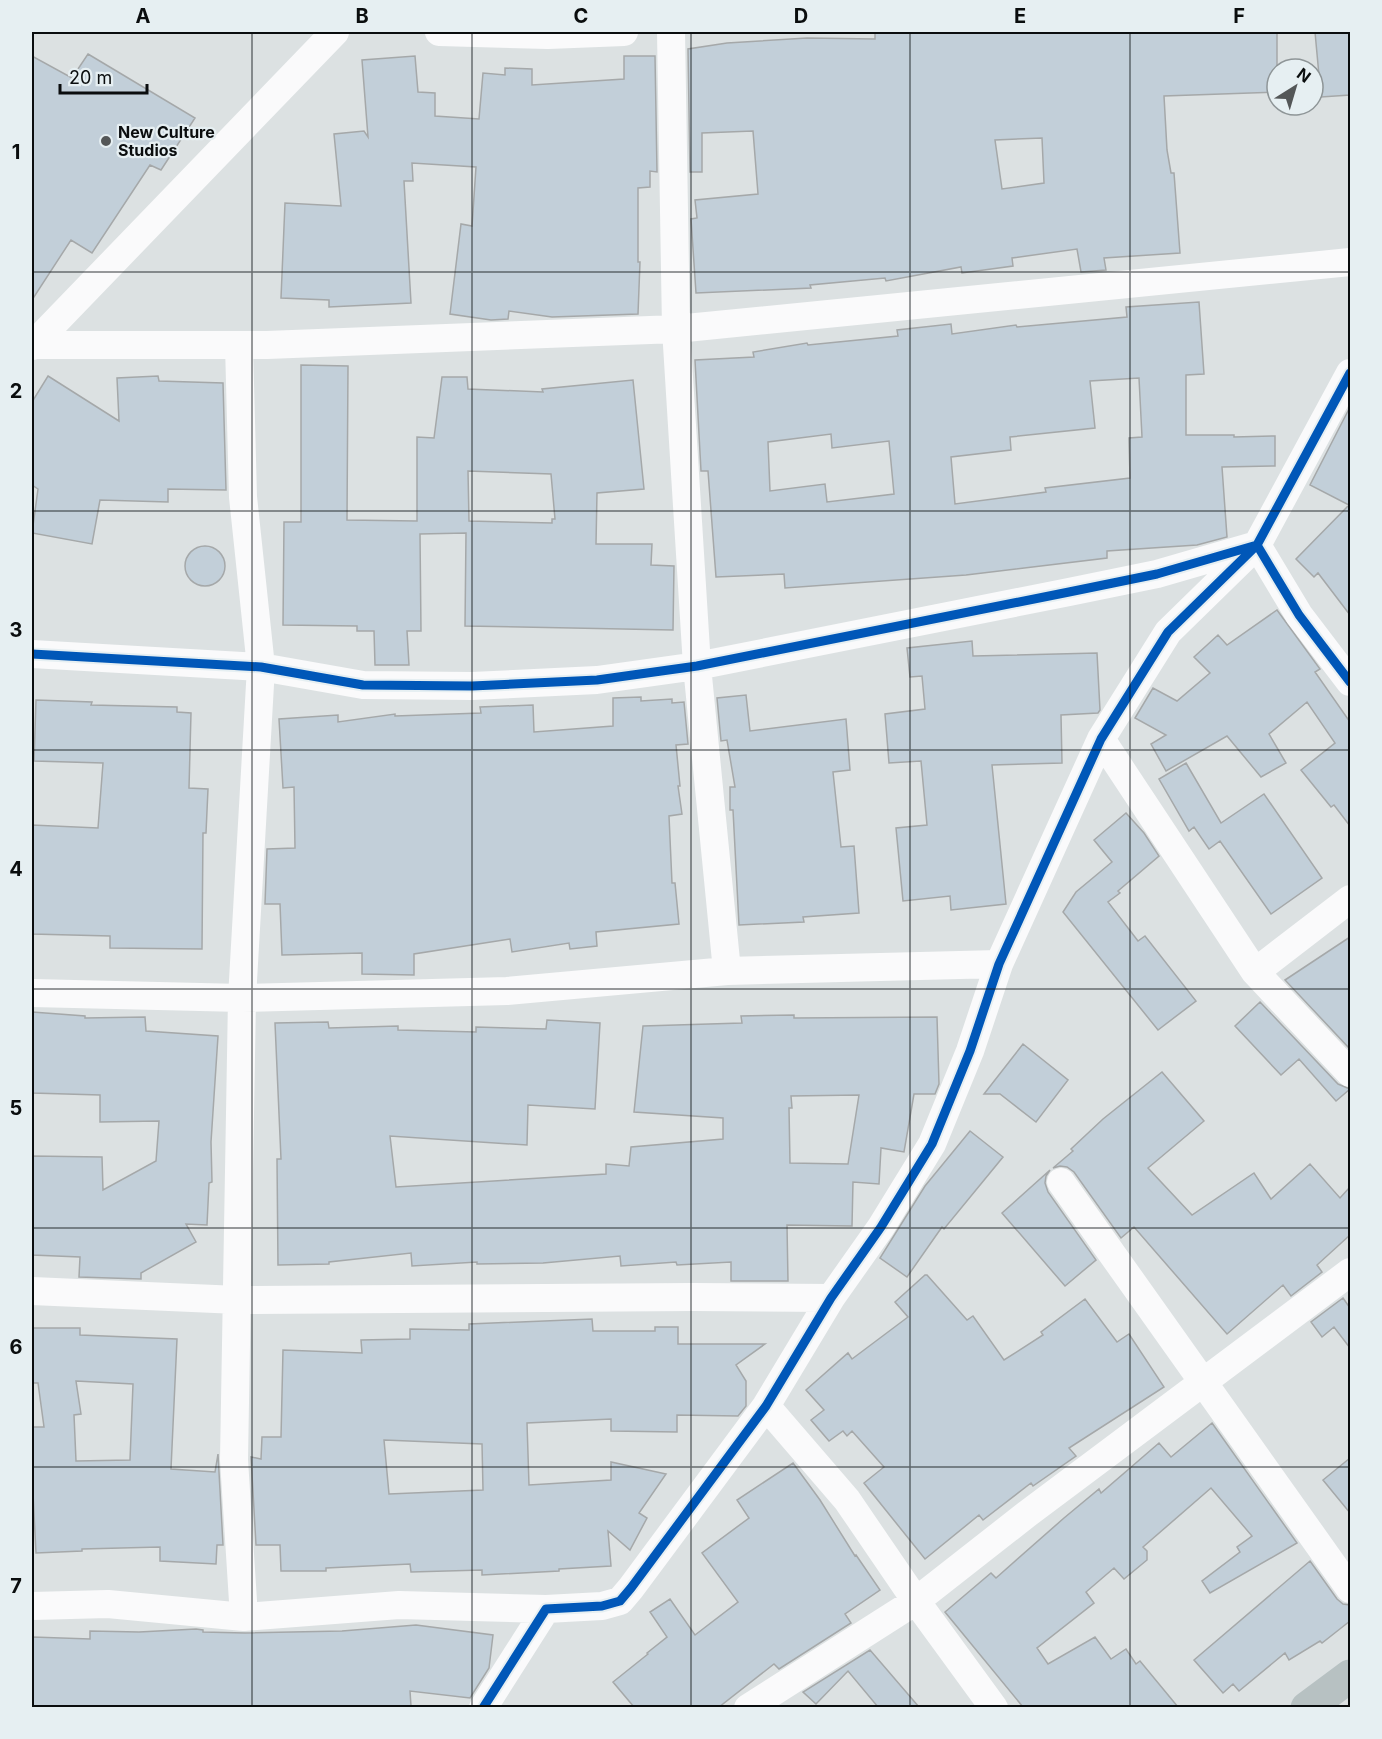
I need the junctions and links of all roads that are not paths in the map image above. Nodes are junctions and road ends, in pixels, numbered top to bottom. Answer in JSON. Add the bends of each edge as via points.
{"nodes":[{"id":1,"x":335,"y":32,"type":"edge"},
{"id":2,"x":439,"y":32,"type":"edge"},
{"id":3,"x":624,"y":32,"type":"edge"},
{"id":4,"x":671,"y":32,"type":"edge"},
{"id":5,"x":1350,"y":262,"type":"edge"},
{"id":6,"x":676,"y":329,"type":"junction"},
{"id":7,"x":239,"y":345,"type":"junction"},
{"id":8,"x":32,"y":346,"type":"edge"},
{"id":9,"x":1350,"y":373,"type":"edge"},
{"id":10,"x":1257,"y":545,"type":"junction"},
{"id":11,"x":32,"y":654,"type":"edge"},
{"id":12,"x":697,"y":666,"type":"junction"},
{"id":13,"x":261,"y":668,"type":"junction"},
{"id":14,"x":1350,"y":682,"type":"edge"},
{"id":15,"x":1101,"y":740,"type":"junction"},
{"id":16,"x":1350,"y":899,"type":"edge"},
{"id":17,"x":999,"y":964,"type":"junction"},
{"id":18,"x":726,"y":971,"type":"junction"},
{"id":19,"x":1255,"y":972,"type":"junction"},
{"id":20,"x":32,"y":993,"type":"edge"},
{"id":21,"x":242,"y":998,"type":"junction"},
{"id":22,"x":1350,"y":1073,"type":"edge"},
{"id":23,"x":1061,"y":1182,"type":"dead end"},
{"id":24,"x":1350,"y":1272,"type":"edge"},
{"id":25,"x":32,"y":1291,"type":"edge"},
{"id":26,"x":831,"y":1298,"type":"junction"},
{"id":27,"x":238,"y":1300,"type":"junction"},
{"id":28,"x":1205,"y":1382,"type":"junction"},
{"id":29,"x":766,"y":1406,"type":"junction"},
{"id":30,"x":1350,"y":1589,"type":"edge"},
{"id":31,"x":916,"y":1601,"type":"junction"},
{"id":32,"x":32,"y":1606,"type":"edge"},
{"id":33,"x":546,"y":1609,"type":"junction"},
{"id":34,"x":244,"y":1617,"type":"junction"},
{"id":35,"x":1350,"y":1677,"type":"edge"},
{"id":36,"x":483,"y":1707,"type":"edge"},
{"id":37,"x":748,"y":1707,"type":"edge"},
{"id":38,"x":994,"y":1707,"type":"edge"},
{"id":39,"x":1307,"y":1707,"type":"edge"}],
"edges":[{"from":1,"to":8,"type":"street"},
{"from":2,"to":3,"type":"street"},
{"from":4,"to":6,"type":"street"},
{"from":5,"to":6,"type":"street"},
{"from":6,"to":7,"type":"street"},
{"from":6,"to":12,"type":"street"},
{"from":7,"to":8,"type":"street"},
{"from":7,"to":13,"type":"street","via":[[243,497]]},
{"from":9,"to":10,"type":"street"},
{"from":10,"to":12,"type":"street","via":[[1157,574]]},
{"from":10,"to":14,"type":"street","via":[[1299,615]]},
{"from":10,"to":15,"type":"street","via":[[1168,632]]},
{"from":11,"to":13,"type":"street"},
{"from":12,"to":13,"type":"street","via":[[597,680],[472,686],[363,685]]},
{"from":12,"to":18,"type":"street"},
{"from":13,"to":21,"type":"street"},
{"from":15,"to":17,"type":"street"},
{"from":15,"to":19,"type":"street"},
{"from":16,"to":19,"type":"street"},
{"from":17,"to":18,"type":"street"},
{"from":17,"to":26,"type":"street","via":[[970,1051],[932,1144]]},
{"from":18,"to":21,"type":"street","via":[[507,990]]},
{"from":19,"to":22,"type":"street"},
{"from":20,"to":21,"type":"street"},
{"from":21,"to":27,"type":"street"},
{"from":23,"to":28,"type":"street"},
{"from":24,"to":28,"type":"street"},
{"from":25,"to":27,"type":"street"},
{"from":26,"to":27,"type":"street"},
{"from":26,"to":29,"type":"street"},
{"from":27,"to":34,"type":"street","via":[[234,1460]]},
{"from":28,"to":30,"type":"street"},
{"from":28,"to":31,"type":"street"},
{"from":29,"to":31,"type":"street","via":[[847,1500]]},
{"from":29,"to":33,"type":"street","via":[[620,1600],[602,1606]]},
{"from":31,"to":37,"type":"street"},
{"from":31,"to":38,"type":"street"},
{"from":32,"to":34,"type":"street","via":[[108,1604]]},
{"from":33,"to":34,"type":"street","via":[[399,1605]]},
{"from":33,"to":36,"type":"street"},
{"from":35,"to":39,"type":"main road"}]}
